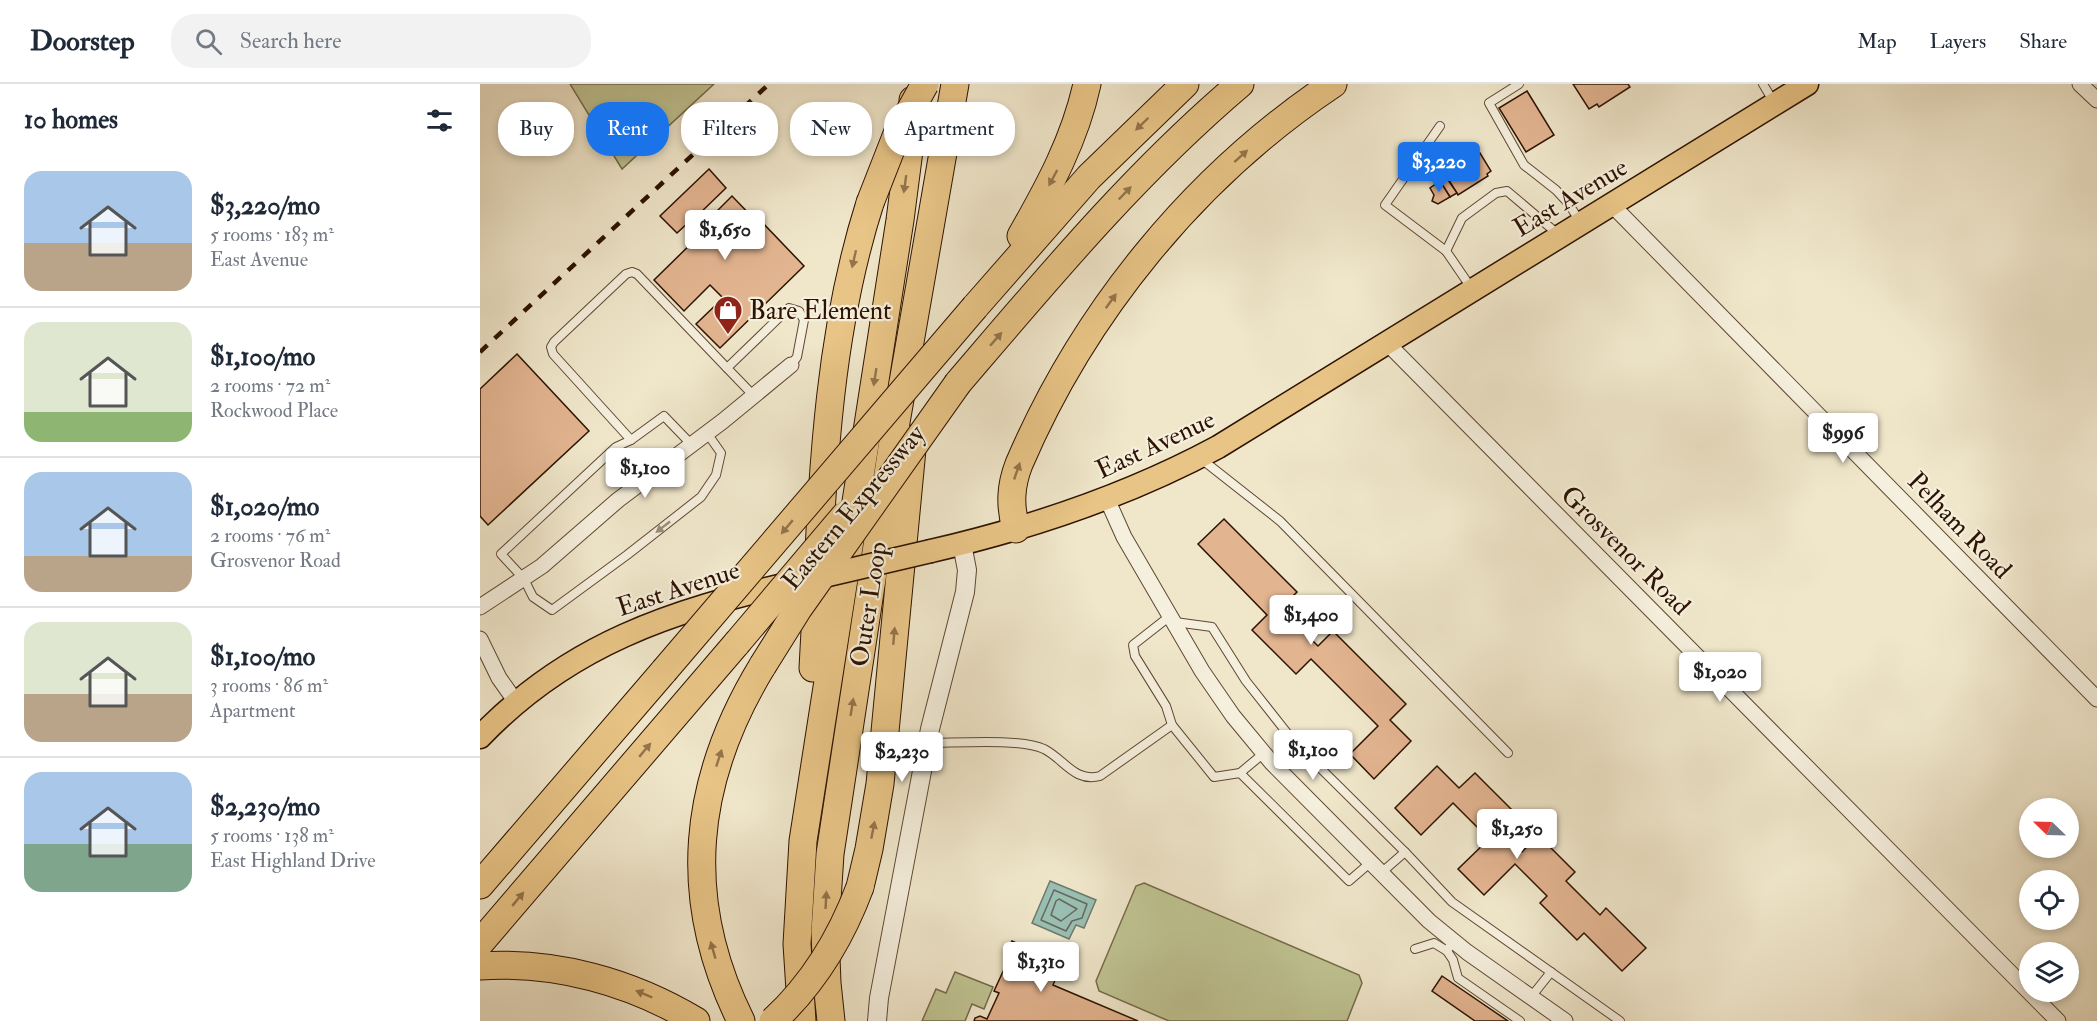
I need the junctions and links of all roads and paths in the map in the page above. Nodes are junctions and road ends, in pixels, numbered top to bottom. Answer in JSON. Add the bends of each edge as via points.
{"nodes":[{"id":1,"x":914,"y":84,"type":"edge"},
{"id":2,"x":925,"y":84,"type":"edge"},
{"id":3,"x":955,"y":84,"type":"edge"},
{"id":4,"x":1087,"y":84,"type":"edge"},
{"id":5,"x":1185,"y":84,"type":"edge"},
{"id":6,"x":1240,"y":84,"type":"edge"},
{"id":7,"x":1333,"y":84,"type":"edge"},
{"id":8,"x":1519,"y":84,"type":"edge"},
{"id":9,"x":1763,"y":84,"type":"edge"},
{"id":10,"x":1808,"y":84,"type":"edge"},
{"id":11,"x":2080,"y":84,"type":"edge"},
{"id":12,"x":2097,"y":100,"type":"edge"},
{"id":13,"x":952,"y":102,"type":"edge"},
{"id":14,"x":1776,"y":104,"type":"junction"},
{"id":15,"x":1440,"y":126,"type":"dead end"},
{"id":16,"x":943,"y":156,"type":"edge"},
{"id":17,"x":946,"y":156,"type":"edge"},
{"id":18,"x":1612,"y":206,"type":"junction"},
{"id":19,"x":1581,"y":224,"type":"junction"},
{"id":20,"x":1562,"y":236,"type":"junction"},
{"id":21,"x":1446,"y":251,"type":"junction"},
{"id":22,"x":1473,"y":290,"type":"junction"},
{"id":23,"x":975,"y":307,"type":"junction"},
{"id":24,"x":1387,"y":343,"type":"junction"},
{"id":25,"x":791,"y":365,"type":"joint"},
{"id":26,"x":727,"y":368,"type":"junction"},
{"id":27,"x":958,"y":383,"type":"junction"},
{"id":28,"x":754,"y":396,"type":"junction"},
{"id":29,"x":707,"y":433,"type":"junction"},
{"id":30,"x":631,"y":440,"type":"junction"},
{"id":31,"x":691,"y":444,"type":"junction"},
{"id":32,"x":1199,"y":458,"type":"junction"},
{"id":33,"x":1107,"y":499,"type":"junction"},
{"id":34,"x":1016,"y":529,"type":"junction"},
{"id":35,"x":962,"y":544,"type":"junction"},
{"id":36,"x":524,"y":579,"type":"junction"},
{"id":37,"x":480,"y":608,"type":"edge"},
{"id":38,"x":1171,"y":619,"type":"junction"},
{"id":39,"x":480,"y":639,"type":"edge"},
{"id":40,"x":2097,"y":699,"type":"edge"},
{"id":41,"x":516,"y":702,"type":"junction"},
{"id":42,"x":1172,"y":725,"type":"junction"},
{"id":43,"x":480,"y":736,"type":"edge"},
{"id":44,"x":928,"y":743,"type":"junction"},
{"id":45,"x":1295,"y":743,"type":"junction"},
{"id":46,"x":598,"y":748,"type":"junction"},
{"id":47,"x":1508,"y":753,"type":"dead end"},
{"id":48,"x":1268,"y":758,"type":"junction"},
{"id":49,"x":1240,"y":773,"type":"junction"},
{"id":50,"x":803,"y":841,"type":"junction"},
{"id":51,"x":1405,"y":852,"type":"junction"},
{"id":52,"x":480,"y":860,"type":"edge"},
{"id":53,"x":1376,"y":867,"type":"junction"},
{"id":54,"x":480,"y":885,"type":"edge"},
{"id":55,"x":480,"y":943,"type":"edge"},
{"id":56,"x":1450,"y":946,"type":"junction"},
{"id":57,"x":1415,"y":949,"type":"dead end"},
{"id":58,"x":480,"y":966,"type":"edge"},
{"id":59,"x":1551,"y":972,"type":"junction"},
{"id":60,"x":1531,"y":997,"type":"junction"},
{"id":61,"x":737,"y":1013,"type":"edge"},
{"id":62,"x":696,"y":1021,"type":"edge"},
{"id":63,"x":773,"y":1021,"type":"edge"},
{"id":64,"x":802,"y":1021,"type":"edge"},
{"id":65,"x":831,"y":1021,"type":"edge"},
{"id":66,"x":877,"y":1021,"type":"edge"},
{"id":67,"x":1520,"y":1021,"type":"edge"},
{"id":68,"x":1565,"y":1021,"type":"edge"},
{"id":69,"x":1620,"y":1021,"type":"edge"},
{"id":70,"x":2058,"y":1021,"type":"edge"}],
"edges":[{"from":1,"to":50,"type":"highway","name":"Outer Loop","one_way":true,"via":[[904,186]]},
{"from":2,"to":50,"type":"highway","one_way":true,"bridge":true,"via":[[891,148],[870,203],[845,298],[828,416]]},
{"from":3,"to":13,"type":"highway","name":"Outer Loop"},
{"from":4,"to":23,"type":"highway","one_way":true,"via":[[1076,127],[1056,173]]},
{"from":5,"to":23,"type":"highway","name":"Eastern Expressway","one_way":true,"via":[[1101,164]]},
{"from":27,"to":6,"type":"highway","name":"Eastern Expressway","one_way":true,"via":[[1116,203],[1170,147]]},
{"from":34,"to":7,"type":"highway","one_way":true,"via":[[1011,497],[1019,464],[1054,391],[1111,301],[1151,248],[1205,190],[1268,133]]},
{"from":8,"to":19,"type":"lane","via":[[1489,103],[1524,165],[1556,190]]},
{"from":9,"to":14,"type":"lane"},
{"from":10,"to":14,"type":"main road","name":"East Avenue"},
{"from":11,"to":12,"type":"street"},
{"from":14,"to":18,"type":"main road","name":"East Avenue"},
{"from":15,"to":21,"type":"lane","via":[[1385,205]]},
{"from":65,"to":16,"type":"highway","name":"Outer Loop","one_way":true,"via":[[825,933],[830,854],[895,429]]},
{"from":63,"to":17,"type":"highway","one_way":true,"bridge":true,"via":[[828,955],[860,887],[869,849],[879,791],[908,483]]},
{"from":18,"to":19,"type":"main road","name":"East Avenue"},
{"from":18,"to":40,"type":"street","name":"Pelham Road"},
{"from":19,"to":20,"type":"main road","name":"East Avenue"},
{"from":20,"to":21,"type":"lane","via":[[1507,191],[1496,193],[1462,218]]},
{"from":20,"to":22,"type":"main road","name":"East Avenue"},
{"from":21,"to":22,"type":"lane"},
{"from":22,"to":24,"type":"main road","name":"East Avenue"},
{"from":23,"to":46,"type":"highway","name":"Eastern Expressway","one_way":true,"bridge":true},
{"from":24,"to":32,"type":"main road","name":"East Avenue"},
{"from":24,"to":70,"type":"street","name":"Grosvenor Road"},
{"from":25,"to":26,"type":"lane","via":[[797,357],[804,320],[799,311],[789,308]]},
{"from":25,"to":28,"type":"street"},
{"from":26,"to":28,"type":"lane"},
{"from":26,"to":30,"type":"lane","via":[[637,274],[626,274],[551,347],[553,354]]},
{"from":55,"to":27,"type":"highway","name":"Eastern Expressway","one_way":true,"bridge":true},
{"from":61,"to":27,"type":"highway","one_way":true,"bridge":true,"via":[[708,928],[702,879],[702,841],[709,792],[720,755],[763,665],[798,609]]},
{"from":28,"to":29,"type":"street"},
{"from":29,"to":31,"type":"street"},
{"from":29,"to":36,"type":"lane","one_way":true,"via":[[720,453],[716,475],[701,497],[552,610],[533,597]]},
{"from":30,"to":31,"type":"lane","via":[[664,416]]},
{"from":30,"to":36,"type":"lane","via":[[616,447],[501,554]]},
{"from":31,"to":36,"type":"street"},
{"from":32,"to":33,"type":"main road","name":"East Avenue"},
{"from":32,"to":47,"type":"lane","via":[[1280,521]]},
{"from":33,"to":34,"type":"main road","name":"East Avenue"},
{"from":33,"to":38,"type":"street"},
{"from":34,"to":35,"type":"main road","name":"East Avenue"},
{"from":35,"to":41,"type":"main road","name":"East Avenue","bridge":true,"via":[[718,601],[640,627],[569,664]]},
{"from":35,"to":44,"type":"street","via":[[967,570],[965,592]]},
{"from":36,"to":37,"type":"street"},
{"from":38,"to":42,"type":"lane","via":[[1134,645],[1135,656],[1166,706]]},
{"from":38,"to":45,"type":"lane","via":[[1212,627],[1246,681]]},
{"from":38,"to":48,"type":"street","via":[[1217,694]]},
{"from":39,"to":41,"type":"street"},
{"from":41,"to":43,"type":"main road","name":"East Avenue"},
{"from":42,"to":44,"type":"lane","via":[[1100,776],[1088,779],[1045,750],[1026,743]]},
{"from":42,"to":49,"type":"lane","via":[[1214,777]]},
{"from":44,"to":66,"type":"street"},
{"from":45,"to":48,"type":"lane"},
{"from":45,"to":51,"type":"lane"},
{"from":46,"to":52,"type":"highway"},
{"from":46,"to":54,"type":"highway","name":"Eastern Expressway"},
{"from":48,"to":49,"type":"lane"},
{"from":48,"to":53,"type":"street"},
{"from":49,"to":53,"type":"lane","via":[[1349,881]]},
{"from":50,"to":64,"type":"highway","name":"Outer Loop","via":[[797,944]]},
{"from":51,"to":53,"type":"lane"},
{"from":51,"to":59,"type":"lane","via":[[1452,902]]},
{"from":53,"to":56,"type":"street"},
{"from":56,"to":57,"type":"lane","via":[[1434,943]]},
{"from":56,"to":60,"type":"street"},
{"from":56,"to":67,"type":"lane","via":[[1458,978]]},
{"from":62,"to":58,"type":"highway","one_way":true,"via":[[659,1001],[578,973],[533,966]]},
{"from":59,"to":60,"type":"lane"},
{"from":59,"to":69,"type":"lane"},
{"from":60,"to":68,"type":"street"}]}
